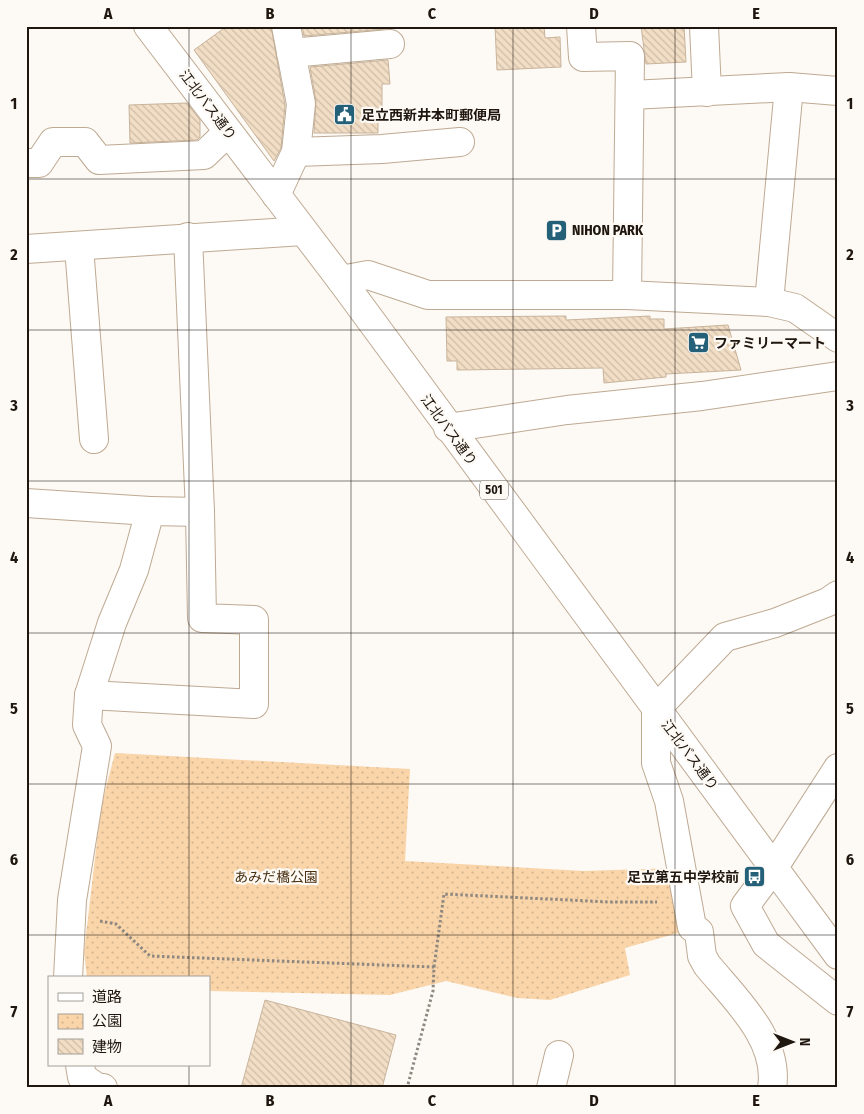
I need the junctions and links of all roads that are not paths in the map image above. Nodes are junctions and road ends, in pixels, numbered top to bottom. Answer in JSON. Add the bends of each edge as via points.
{"nodes":[{"id":1,"x":148,"y":26,"type":"edge"},
{"id":2,"x":286,"y":26,"type":"edge"},
{"id":3,"x":581,"y":26,"type":"edge"},
{"id":4,"x":704,"y":26,"type":"edge"},
{"id":5,"x":390,"y":44,"type":"dead end"},
{"id":6,"x":291,"y":52,"type":"junction"},
{"id":7,"x":789,"y":87,"type":"junction"},
{"id":8,"x":838,"y":91,"type":"edge"},
{"id":9,"x":707,"y":92,"type":"junction"},
{"id":10,"x":631,"y":95,"type":"junction"},
{"id":11,"x":228,"y":132,"type":"junction"},
{"id":12,"x":460,"y":142,"type":"dead end"},
{"id":13,"x":296,"y":152,"type":"junction"},
{"id":14,"x":26,"y":164,"type":"edge"},
{"id":15,"x":276,"y":195,"type":"junction"},
{"id":16,"x":303,"y":231,"type":"junction"},
{"id":17,"x":188,"y":237,"type":"junction"},
{"id":18,"x":79,"y":247,"type":"junction"},
{"id":19,"x":26,"y":248,"type":"edge"},
{"id":20,"x":340,"y":280,"type":"junction"},
{"id":21,"x":627,"y":295,"type":"junction"},
{"id":22,"x":769,"y":302,"type":"junction"},
{"id":23,"x":838,"y":338,"type":"edge"},
{"id":24,"x":838,"y":376,"type":"edge"},
{"id":25,"x":448,"y":428,"type":"junction"},
{"id":26,"x":94,"y":438,"type":"dead end"},
{"id":27,"x":26,"y":503,"type":"edge"},
{"id":28,"x":150,"y":511,"type":"junction"},
{"id":29,"x":200,"y":512,"type":"junction"},
{"id":30,"x":838,"y":595,"type":"edge"},
{"id":31,"x":89,"y":695,"type":"junction"},
{"id":32,"x":656,"y":709,"type":"junction"},
{"id":33,"x":838,"y":768,"type":"edge"},
{"id":34,"x":774,"y":867,"type":"junction"},
{"id":35,"x":835,"y":946,"type":"edge"},
{"id":36,"x":68,"y":976,"type":"edge"},
{"id":37,"x":838,"y":1001,"type":"edge"},
{"id":38,"x":559,"y":1055,"type":"dead end"},
{"id":39,"x":80,"y":1066,"type":"edge"},
{"id":40,"x":98,"y":1088,"type":"edge"},
{"id":41,"x":103,"y":1088,"type":"edge"},
{"id":42,"x":551,"y":1088,"type":"edge"},
{"id":43,"x":772,"y":1088,"type":"edge"}],
"edges":[{"from":1,"to":11,"type":"street","name":"江北バス通り","number":"501"},
{"from":2,"to":6,"type":"street"},
{"from":3,"to":10,"type":"street","via":[[583,57],[630,56]]},
{"from":4,"to":9,"type":"street"},
{"from":5,"to":6,"type":"street"},
{"from":6,"to":13,"type":"street","via":[[301,104]]},
{"from":7,"to":8,"type":"street"},
{"from":7,"to":9,"type":"street"},
{"from":7,"to":22,"type":"street"},
{"from":9,"to":10,"type":"street"},
{"from":10,"to":21,"type":"street"},
{"from":11,"to":14,"type":"street","via":[[204,156],[99,160],[85,142],[53,142],[39,163]]},
{"from":11,"to":15,"type":"street","name":"江北バス通り","number":"501"},
{"from":12,"to":13,"type":"street"},
{"from":13,"to":15,"type":"street"},
{"from":15,"to":16,"type":"street","name":"江北バス通り","number":"501"},
{"from":16,"to":17,"type":"street"},
{"from":16,"to":20,"type":"street","name":"江北バス通り","number":"501"},
{"from":17,"to":18,"type":"street"},
{"from":17,"to":29,"type":"street"},
{"from":18,"to":19,"type":"street"},
{"from":18,"to":26,"type":"street"},
{"from":20,"to":21,"type":"street","via":[[368,275],[428,295]]},
{"from":20,"to":25,"type":"street","name":"江北バス通り","number":"501"},
{"from":21,"to":22,"type":"street"},
{"from":22,"to":23,"type":"street","via":[[795,308]]},
{"from":24,"to":25,"type":"street"},
{"from":25,"to":32,"type":"street","name":"江北バス通り","number":"501"},
{"from":27,"to":28,"type":"street"},
{"from":28,"to":29,"type":"street"},
{"from":28,"to":31,"type":"street","via":[[134,570],[112,623]]},
{"from":29,"to":31,"type":"street","via":[[202,618],[254,620],[254,704]]},
{"from":30,"to":32,"type":"street","via":[[775,623],[725,638]]},
{"from":31,"to":36,"type":"street","via":[[87,725],[97,746],[72,900]]},
{"from":32,"to":34,"type":"street","name":"江北バス通り","number":"501"},
{"from":32,"to":43,"type":"street","via":[[656,764],[669,801],[689,914],[699,932],[702,956],[707,965],[761,1035],[774,1072]]},
{"from":33,"to":34,"type":"street"},
{"from":34,"to":35,"type":"street","name":"江北バス通り","number":"501"},
{"from":34,"to":37,"type":"street","via":[[745,906],[766,944]]},
{"from":38,"to":42,"type":"street"},
{"from":39,"to":40,"type":"street","via":[[82,1077]]},
{"from":40,"to":41,"type":"street"}]}
